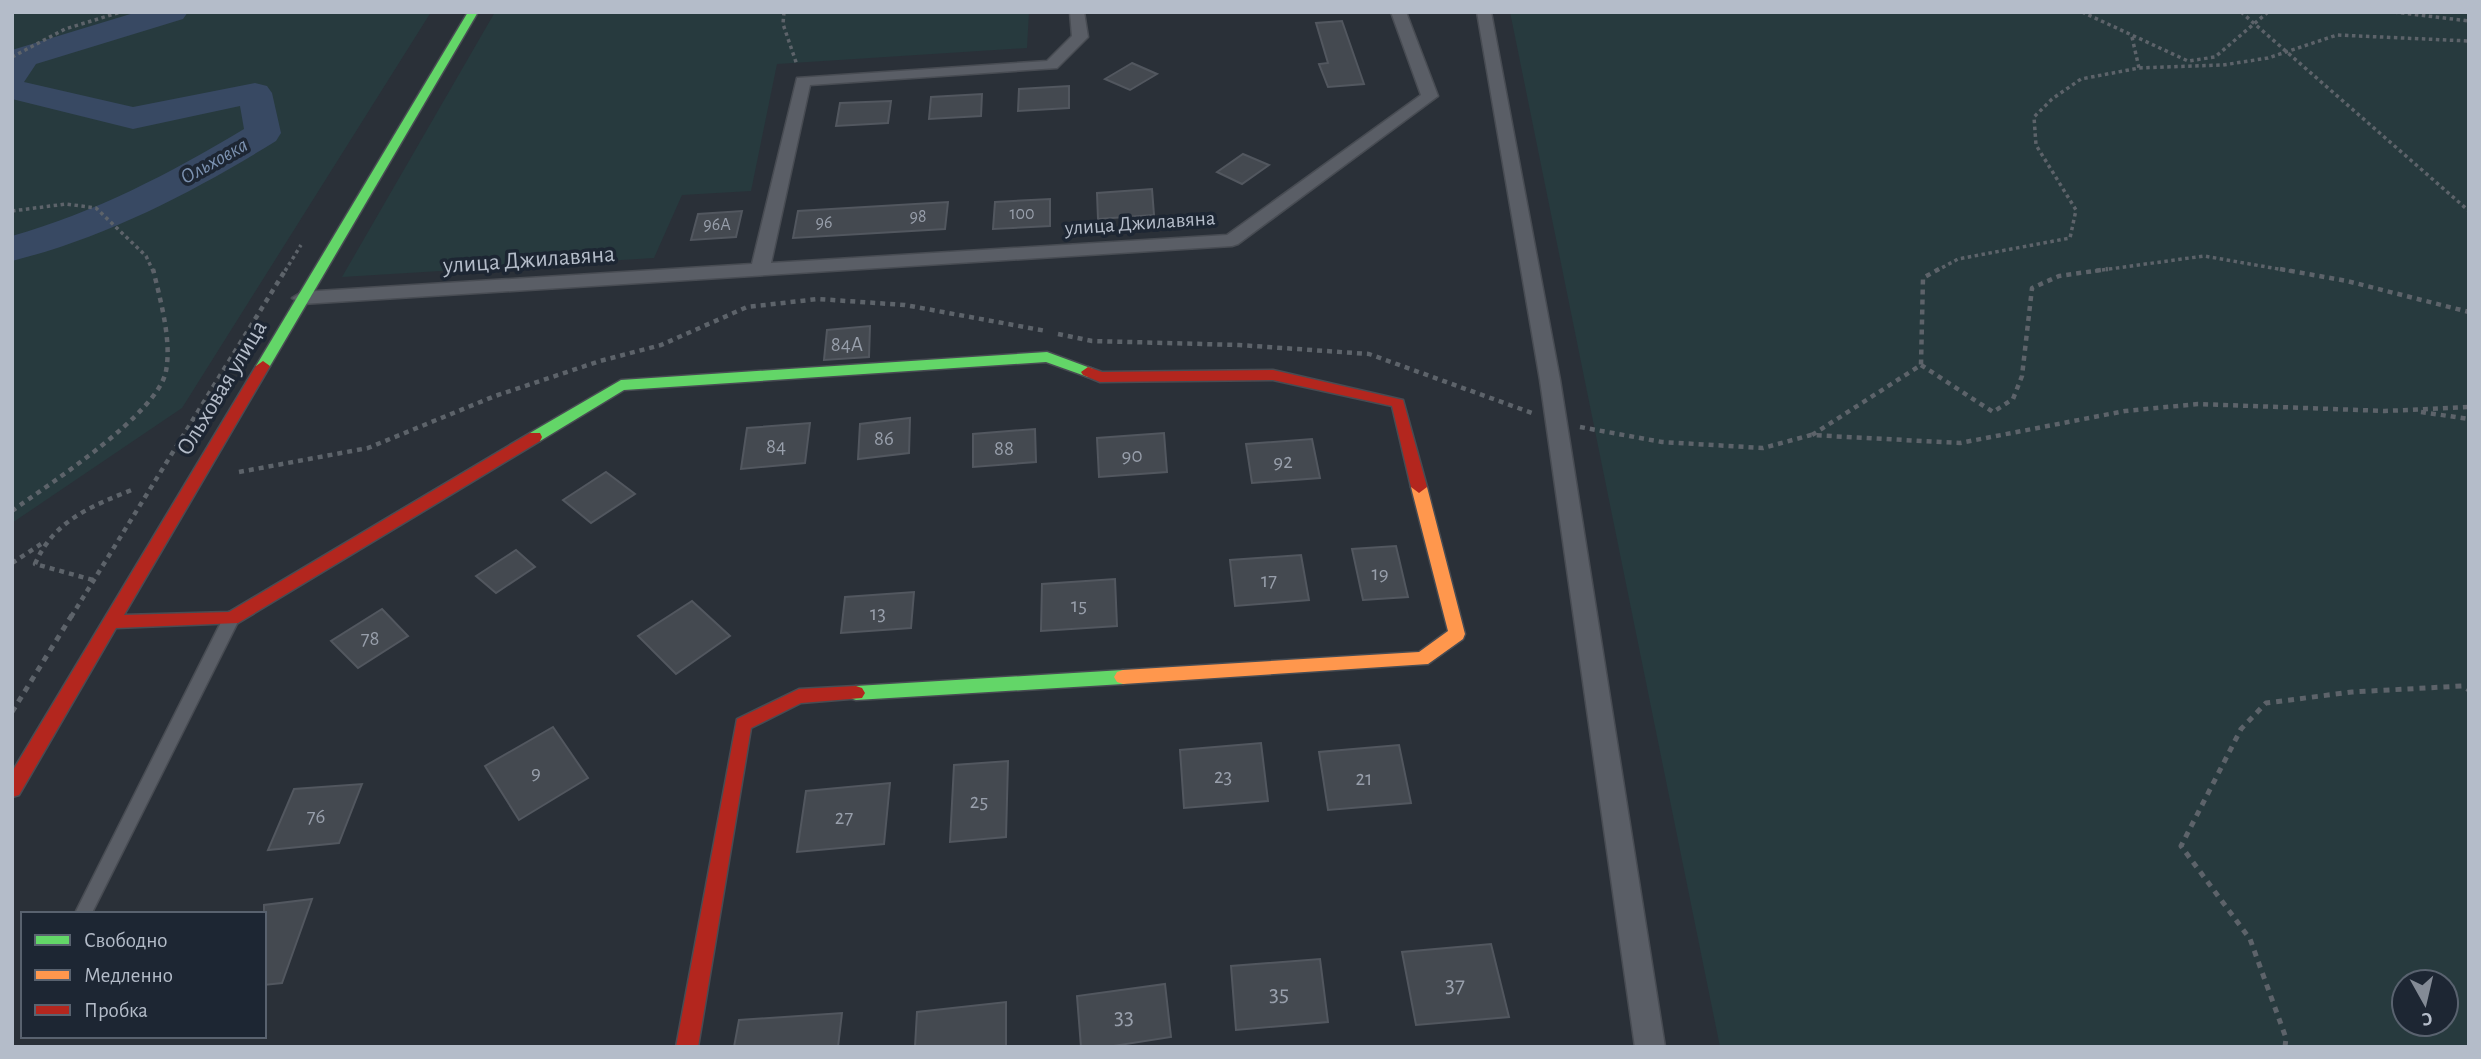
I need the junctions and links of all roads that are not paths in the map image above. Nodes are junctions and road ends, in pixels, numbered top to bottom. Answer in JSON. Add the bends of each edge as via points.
{"nodes":[{"id":1,"x":473,"y":12,"type":"edge"},
{"id":2,"x":1077,"y":12,"type":"edge"},
{"id":3,"x":1398,"y":12,"type":"edge"},
{"id":4,"x":1483,"y":12,"type":"edge"},
{"id":5,"x":760,"y":270,"type":"junction"},
{"id":6,"x":302,"y":298,"type":"junction"},
{"id":7,"x":232,"y":618,"type":"junction"},
{"id":8,"x":110,"y":622,"type":"junction"},
{"id":9,"x":12,"y":789,"type":"edge"},
{"id":10,"x":84,"y":912,"type":"edge"},
{"id":11,"x":687,"y":1047,"type":"edge"},
{"id":12,"x":1650,"y":1047,"type":"edge"}],
"edges":[{"from":1,"to":6,"type":"street","name":"Ольховая улица"},
{"from":2,"to":5,"type":"street","via":[[1080,37],[1051,65],[803,81]]},
{"from":3,"to":5,"type":"street","name":"улица Джилавяна","via":[[1430,96],[1232,240]]},
{"from":4,"to":12,"type":"street","via":[[1550,380]]},
{"from":5,"to":6,"type":"street","name":"улица Джилавяна"},
{"from":6,"to":8,"type":"street","name":"Ольховая улица"},
{"from":7,"to":8,"type":"street"},
{"from":7,"to":10,"type":"lane"},
{"from":7,"to":11,"type":"street","via":[[621,385],[1047,357],[1100,377],[1273,375],[1398,403],[1457,634],[1422,659],[799,696],[743,724]]},
{"from":8,"to":9,"type":"street","name":"Ольховая улица"}]}
